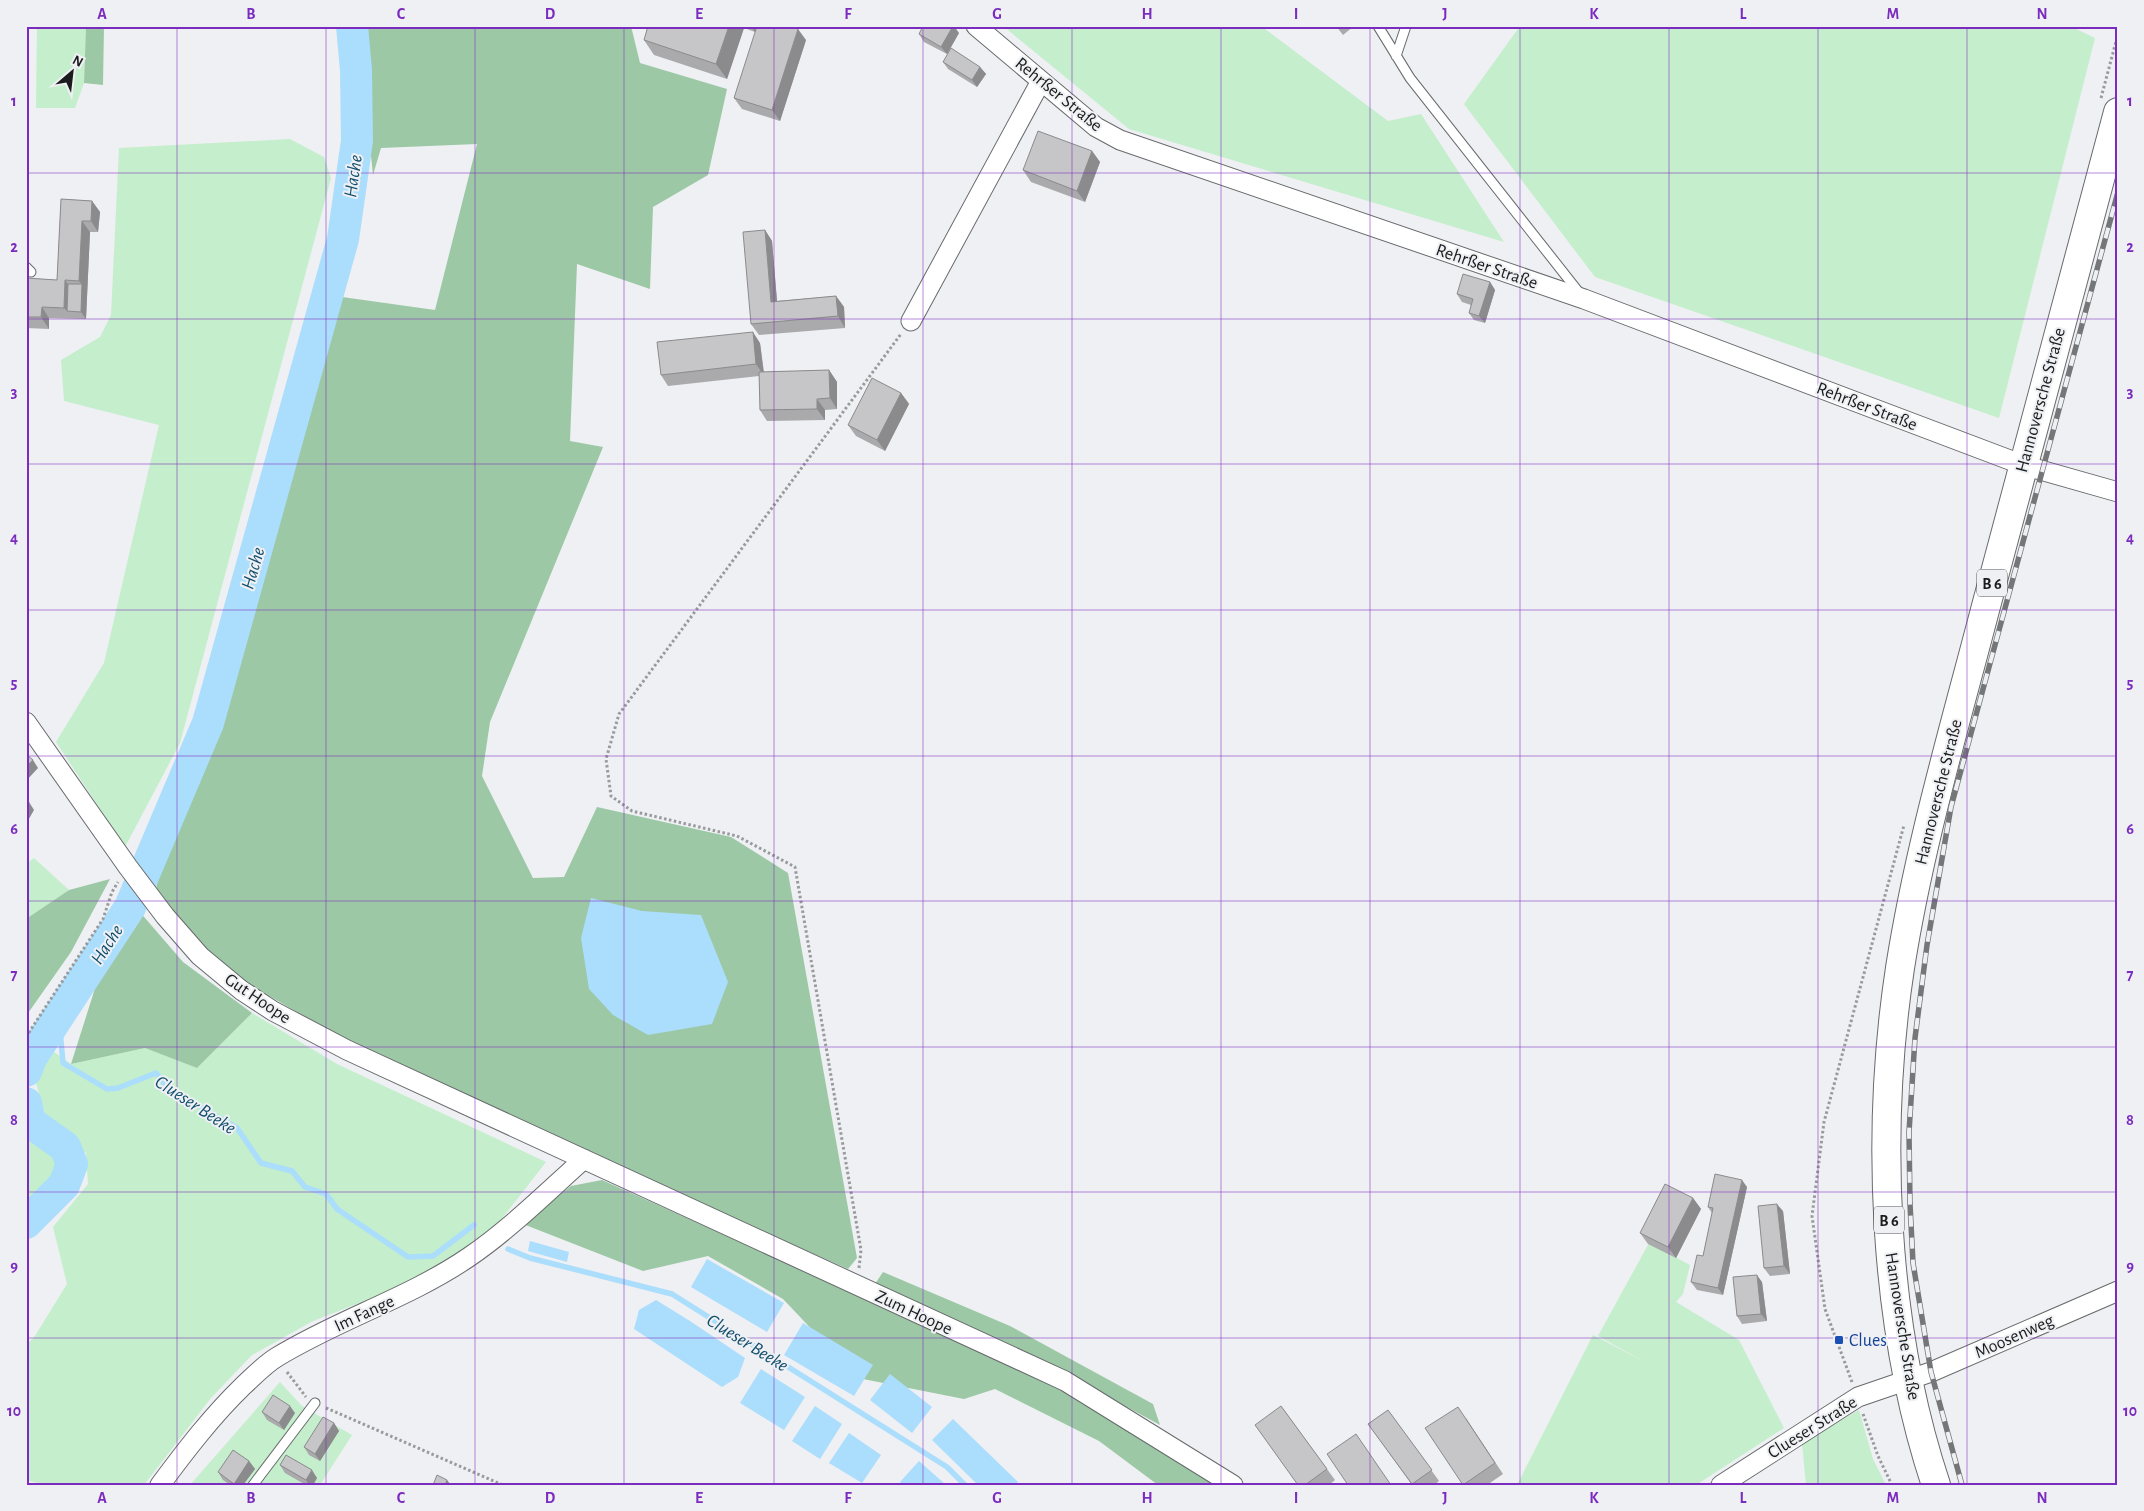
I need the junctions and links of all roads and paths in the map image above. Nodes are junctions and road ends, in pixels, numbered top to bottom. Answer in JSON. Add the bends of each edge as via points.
{"nodes":[{"id":1,"x":976,"y":26,"type":"edge"},
{"id":2,"x":1378,"y":26,"type":"edge"},
{"id":3,"x":1406,"y":26,"type":"edge"},
{"id":4,"x":1396,"y":56,"type":"junction"},
{"id":5,"x":1041,"y":81,"type":"junction"},
{"id":6,"x":2118,"y":112,"type":"edge"},
{"id":7,"x":1584,"y":299,"type":"junction"},
{"id":8,"x":911,"y":321,"type":"joint"},
{"id":9,"x":2023,"y":465,"type":"junction"},
{"id":10,"x":2118,"y":492,"type":"edge"},
{"id":11,"x":26,"y":722,"type":"edge"},
{"id":12,"x":130,"y":869,"type":"junction"},
{"id":13,"x":26,"y":1037,"type":"edge"},
{"id":14,"x":584,"y":1159,"type":"junction"},
{"id":15,"x":861,"y":1250,"type":"dead end"},
{"id":16,"x":2118,"y":1291,"type":"edge"},
{"id":17,"x":276,"y":1357,"type":"junction"},
{"id":18,"x":1909,"y":1380,"type":"junction"},
{"id":19,"x":1858,"y":1397,"type":"junction"},
{"id":20,"x":315,"y":1403,"type":"junction"},
{"id":21,"x":160,"y":1485,"type":"edge"},
{"id":22,"x":253,"y":1485,"type":"edge"},
{"id":23,"x":502,"y":1485,"type":"edge"},
{"id":24,"x":1233,"y":1485,"type":"edge"},
{"id":25,"x":1721,"y":1485,"type":"edge"},
{"id":26,"x":1892,"y":1485,"type":"edge"},
{"id":27,"x":1936,"y":1485,"type":"edge"}],
"edges":[{"from":1,"to":5,"type":"street","name":"Rehrßer Straße"},
{"from":2,"to":4,"type":"lane"},
{"from":3,"to":4,"type":"lane"},
{"from":4,"to":7,"type":"lane"},
{"from":5,"to":7,"type":"street","name":"Rehrßer Straße","via":[[1096,127],[1120,140]]},
{"from":5,"to":8,"type":"street"},
{"from":6,"to":9,"type":"main road","name":"Hannoversche Straße","number":"B 6"},
{"from":7,"to":9,"type":"street","name":"Rehrßer Straße"},
{"from":8,"to":15,"type":"path","via":[[619,714],[606,759],[611,796],[632,811],[736,836],[795,867]]},
{"from":9,"to":10,"type":"street","name":"Rehrßer Straße"},
{"from":9,"to":18,"type":"main road","name":"Hannoversche Straße","number":"B 6","via":[[1922,853],[1900,968],[1890,1058],[1886,1154],[1891,1252]]},
{"from":11,"to":12,"type":"street","name":"Gut Hoope"},
{"from":12,"to":13,"type":"path","via":[[112,892],[103,919]]},
{"from":12,"to":14,"type":"street","name":"Gut Hoope","via":[[200,956],[273,1011],[347,1050]]},
{"from":14,"to":17,"type":"street","name":"Im Fange","via":[[507,1228],[469,1257],[414,1289]]},
{"from":14,"to":24,"type":"street","name":"Zum Hoope","via":[[1065,1382]]},
{"from":16,"to":18,"type":"street","name":"Moosenweg"},
{"from":17,"to":20,"type":"path","via":[[309,1401]]},
{"from":17,"to":21,"type":"street","name":"Im Fange","via":[[231,1398],[191,1443]]},
{"from":18,"to":19,"type":"street","name":"Clueser Straße"},
{"from":18,"to":27,"type":"main road","name":"Hannoversche Straße","number":"B 6"},
{"from":19,"to":25,"type":"street","name":"Clueser Straße"},
{"from":19,"to":26,"type":"path","via":[[1878,1456]]},
{"from":20,"to":22,"type":"lane"},
{"from":20,"to":23,"type":"path"}]}
